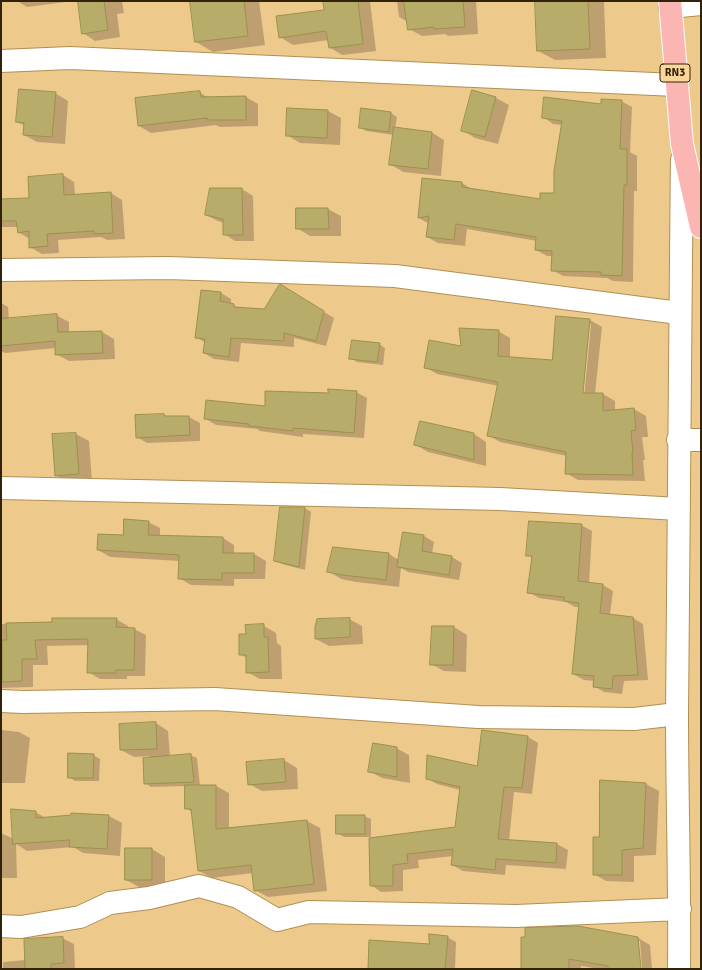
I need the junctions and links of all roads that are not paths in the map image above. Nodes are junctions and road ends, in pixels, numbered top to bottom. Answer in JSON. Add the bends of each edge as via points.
{"nodes":[{"id":1,"x":670,"y":4,"type":"edge"},
{"id":2,"x":701,"y":4,"type":"edge"},
{"id":3,"x":1,"y":61,"type":"edge"},
{"id":4,"x":676,"y":85,"type":"junction"},
{"id":5,"x":682,"y":144,"type":"junction"},
{"id":6,"x":701,"y":227,"type":"edge"},
{"id":7,"x":1,"y":270,"type":"edge"},
{"id":8,"x":679,"y":313,"type":"junction"},
{"id":9,"x":678,"y":440,"type":"junction"},
{"id":10,"x":701,"y":440,"type":"edge"},
{"id":11,"x":1,"y":488,"type":"edge"},
{"id":12,"x":679,"y":509,"type":"junction"},
{"id":13,"x":1,"y":701,"type":"edge"},
{"id":14,"x":677,"y":714,"type":"junction"},
{"id":15,"x":680,"y":908,"type":"junction"},
{"id":16,"x":1,"y":926,"type":"edge"},
{"id":17,"x":679,"y":969,"type":"edge"}],
"edges":[{"from":1,"to":2,"type":"street"},
{"from":1,"to":4,"type":"highway","number":"RN3"},
{"from":3,"to":4,"type":"street","via":[[70,58]]},
{"from":4,"to":5,"type":"highway","number":"RN3"},
{"from":5,"to":6,"type":"highway","number":"RN3"},
{"from":5,"to":8,"type":"street"},
{"from":7,"to":8,"type":"street","via":[[168,268],[396,276]]},
{"from":8,"to":9,"type":"street"},
{"from":9,"to":10,"type":"street"},
{"from":9,"to":12,"type":"street"},
{"from":11,"to":12,"type":"street","via":[[500,499]]},
{"from":12,"to":14,"type":"street"},
{"from":13,"to":14,"type":"street","via":[[215,699],[478,717],[634,719]]},
{"from":14,"to":15,"type":"street"},
{"from":15,"to":16,"type":"street","via":[[516,916],[309,912],[277,920],[238,896],[199,886],[148,898],[110,903],[80,917],[21,927]]},
{"from":15,"to":17,"type":"street"}]}
